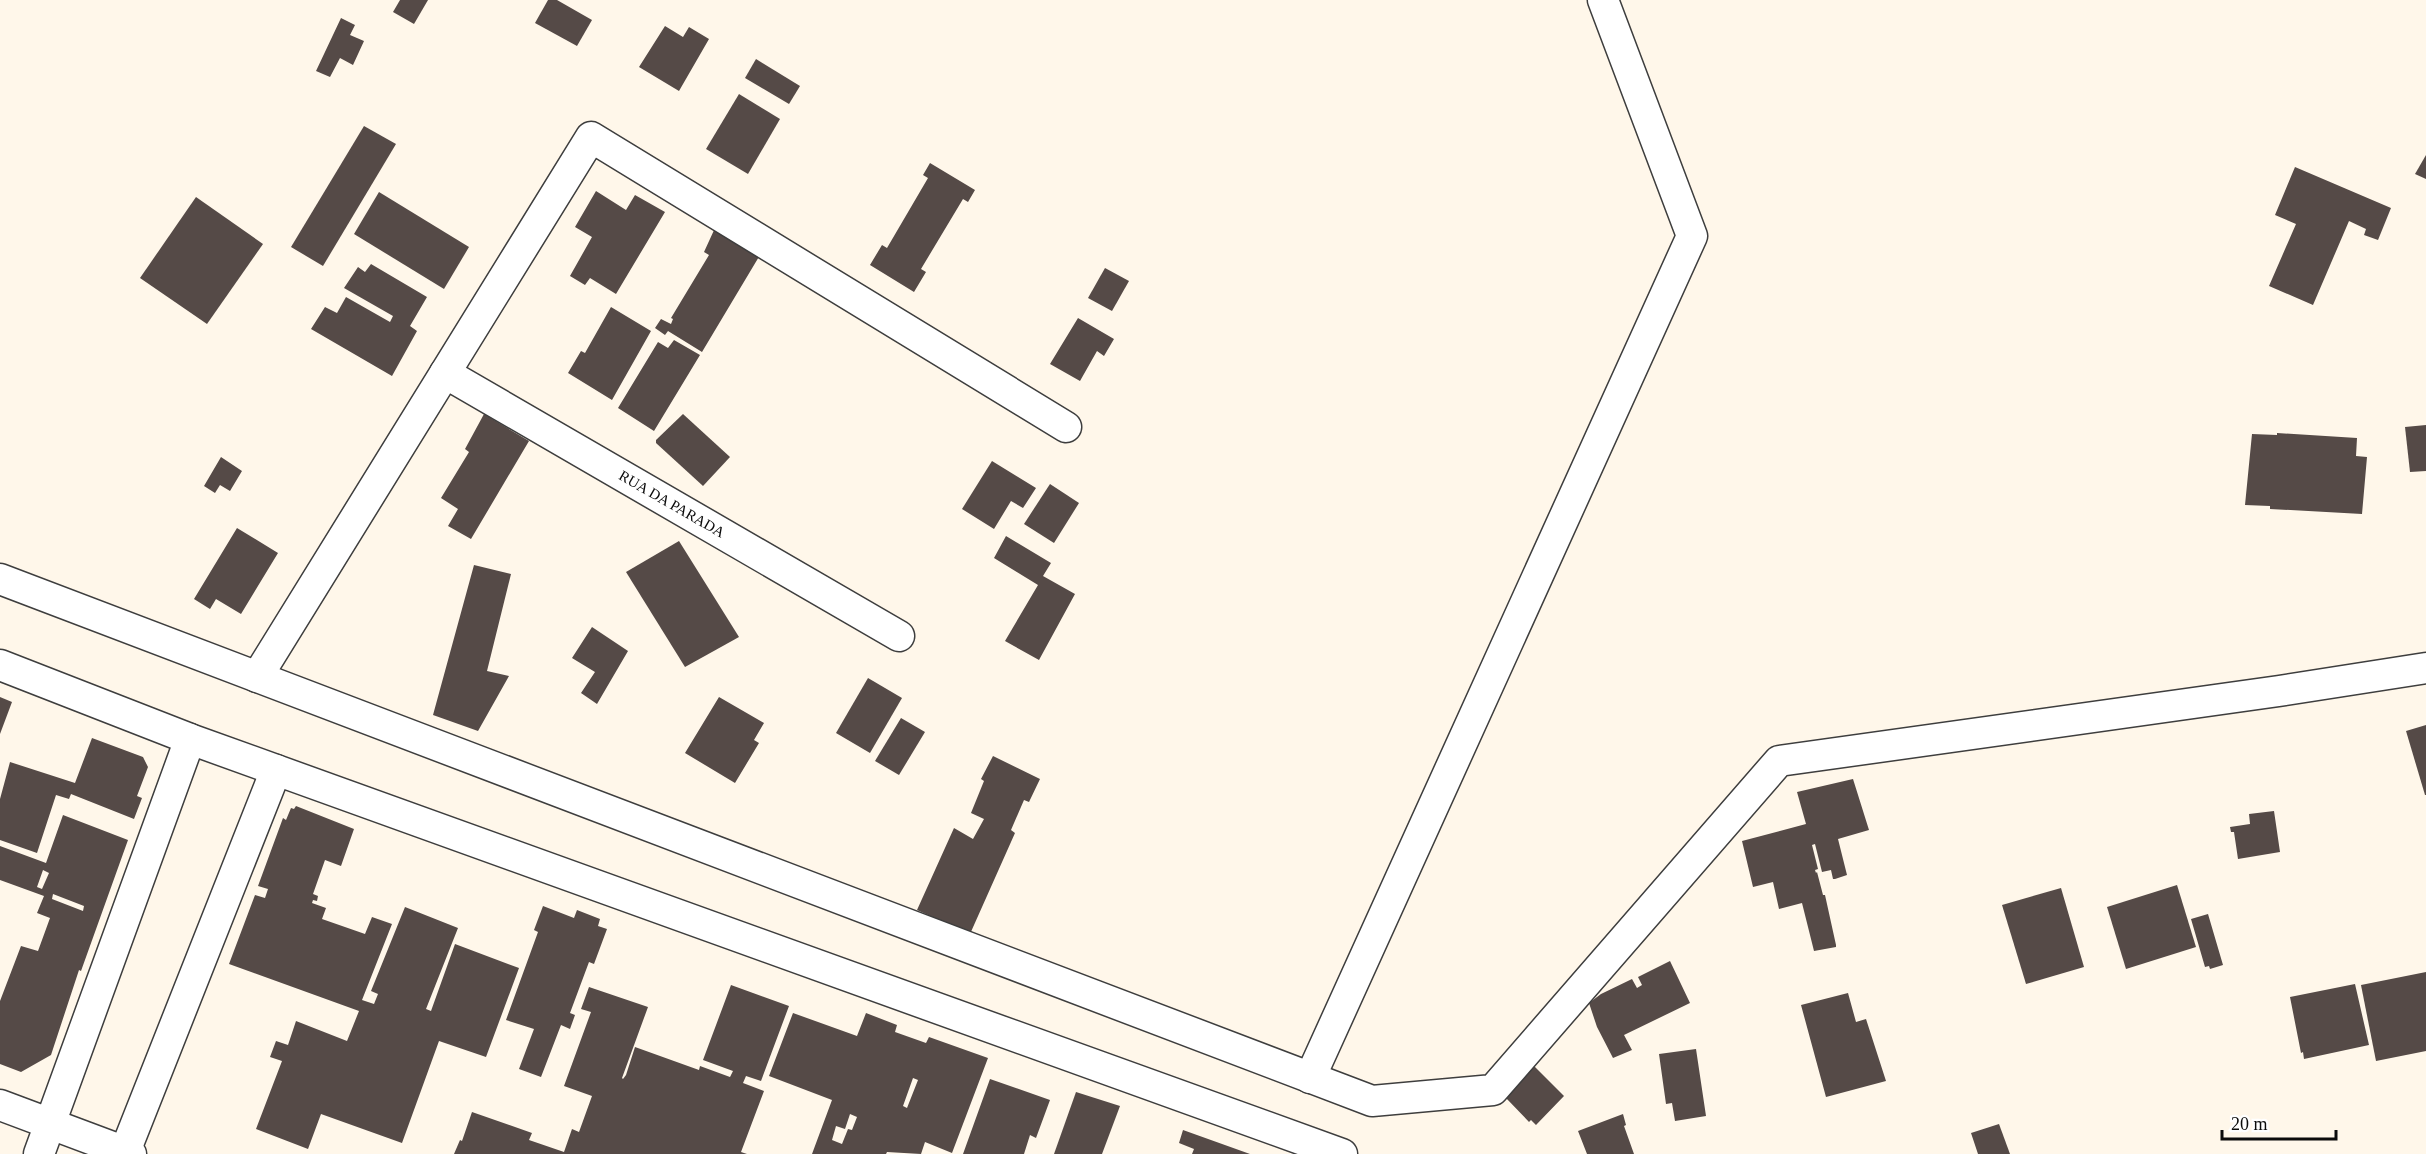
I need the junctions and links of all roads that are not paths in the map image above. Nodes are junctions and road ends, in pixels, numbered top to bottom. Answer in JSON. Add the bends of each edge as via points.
{"nodes":[{"id":1,"x":1603,"y":0,"type":"edge"},
{"id":2,"x":445,"y":373,"type":"junction"},
{"id":3,"x":1066,"y":427,"type":"dead end"},
{"id":4,"x":0,"y":579,"type":"edge"},
{"id":5,"x":899,"y":636,"type":"dead end"},
{"id":6,"x":0,"y":665,"type":"edge"},
{"id":7,"x":2426,"y":668,"type":"edge"},
{"id":8,"x":257,"y":677,"type":"junction"},
{"id":9,"x":190,"y":739,"type":"junction"},
{"id":10,"x":276,"y":770,"type":"junction"},
{"id":11,"x":1310,"y":1078,"type":"junction"},
{"id":12,"x":0,"y":1105,"type":"edge"},
{"id":13,"x":50,"y":1124,"type":"junction"},
{"id":14,"x":127,"y":1153,"type":"edge"},
{"id":15,"x":39,"y":1154,"type":"edge"},
{"id":16,"x":1342,"y":1154,"type":"edge"}],
"edges":[{"from":1,"to":11,"type":"street","via":[[1692,236]]},
{"from":2,"to":3,"type":"street","via":[[591,137]]},
{"from":2,"to":5,"type":"street","name":"RUA DA PARADA"},
{"from":2,"to":8,"type":"street"},
{"from":4,"to":8,"type":"street"},
{"from":6,"to":9,"type":"street"},
{"from":7,"to":11,"type":"street","via":[[1779,761],[1493,1090],[1372,1101]]},
{"from":8,"to":11,"type":"street"},
{"from":9,"to":10,"type":"street"},
{"from":9,"to":13,"type":"street"},
{"from":10,"to":14,"type":"street"},
{"from":10,"to":16,"type":"street"},
{"from":12,"to":13,"type":"street"},
{"from":13,"to":14,"type":"street"},
{"from":13,"to":15,"type":"street"}]}
